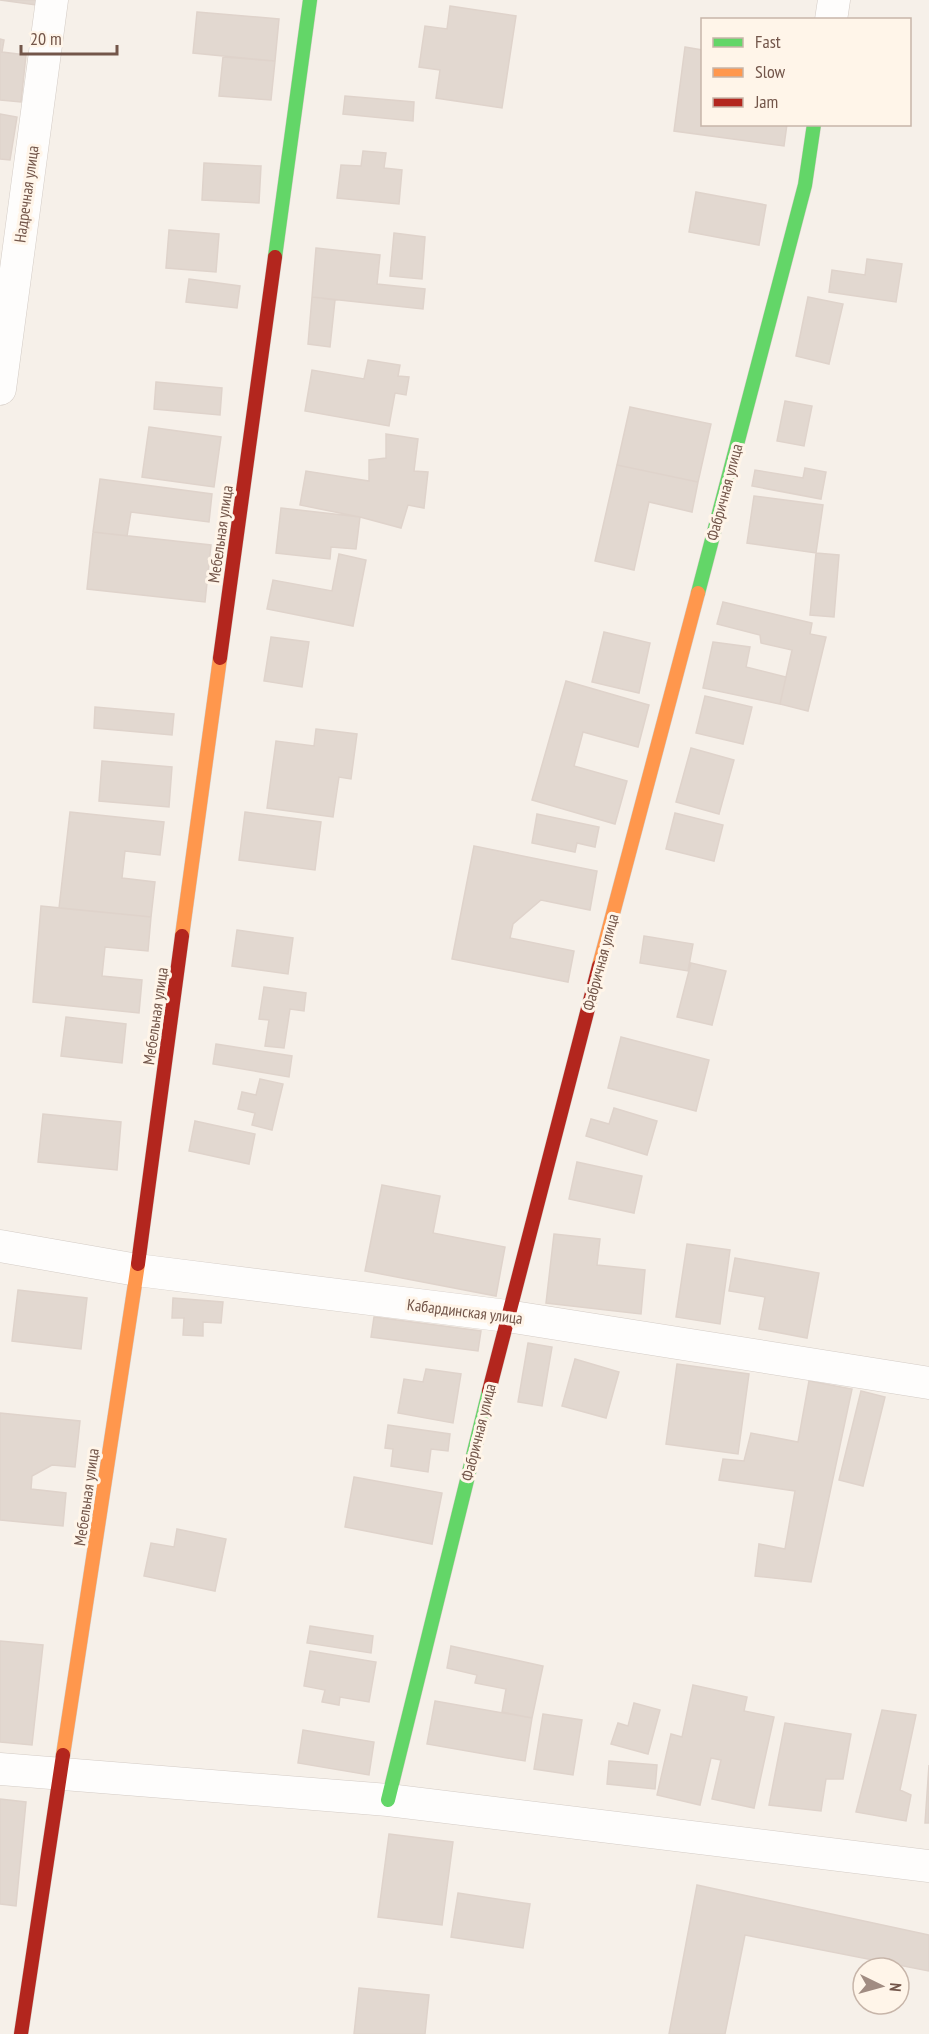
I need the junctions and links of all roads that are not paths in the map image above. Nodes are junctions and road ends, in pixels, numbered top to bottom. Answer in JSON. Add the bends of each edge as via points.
{"nodes":[{"id":1,"x":52,"y":0,"type":"edge"},
{"id":2,"x":310,"y":0,"type":"edge"},
{"id":3,"x":834,"y":0,"type":"edge"},
{"id":4,"x":831,"y":18,"type":"edge"},
{"id":5,"x":814,"y":126,"type":"edge"},
{"id":6,"x":0,"y":389,"type":"edge"},
{"id":7,"x":0,"y":1246,"type":"edge"},
{"id":8,"x":137,"y":1270,"type":"junction"},
{"id":9,"x":507,"y":1316,"type":"junction"},
{"id":10,"x":929,"y":1383,"type":"edge"},
{"id":11,"x":0,"y":1769,"type":"edge"},
{"id":12,"x":62,"y":1774,"type":"junction"},
{"id":13,"x":388,"y":1800,"type":"junction"},
{"id":14,"x":929,"y":1866,"type":"edge"},
{"id":15,"x":21,"y":2034,"type":"edge"}],
"edges":[{"from":1,"to":6,"type":"street","name":"Надречная улица"},
{"from":2,"to":8,"type":"street","name":"Мебельная улица"},
{"from":3,"to":4,"type":"street"},
{"from":5,"to":9,"type":"street","name":"Фабричная улица","via":[[805,185]]},
{"from":7,"to":8,"type":"street","name":"Кабардинская улица"},
{"from":8,"to":9,"type":"street","name":"Кабардинская улица"},
{"from":8,"to":12,"type":"street","name":"Мебельная улица"},
{"from":9,"to":10,"type":"street","name":"Кабардинская улица"},
{"from":9,"to":13,"type":"street","name":"Фабричная улица"},
{"from":11,"to":12,"type":"street"},
{"from":12,"to":13,"type":"street"},
{"from":12,"to":15,"type":"street","name":"Мебельная улица"},
{"from":13,"to":14,"type":"street"}]}
